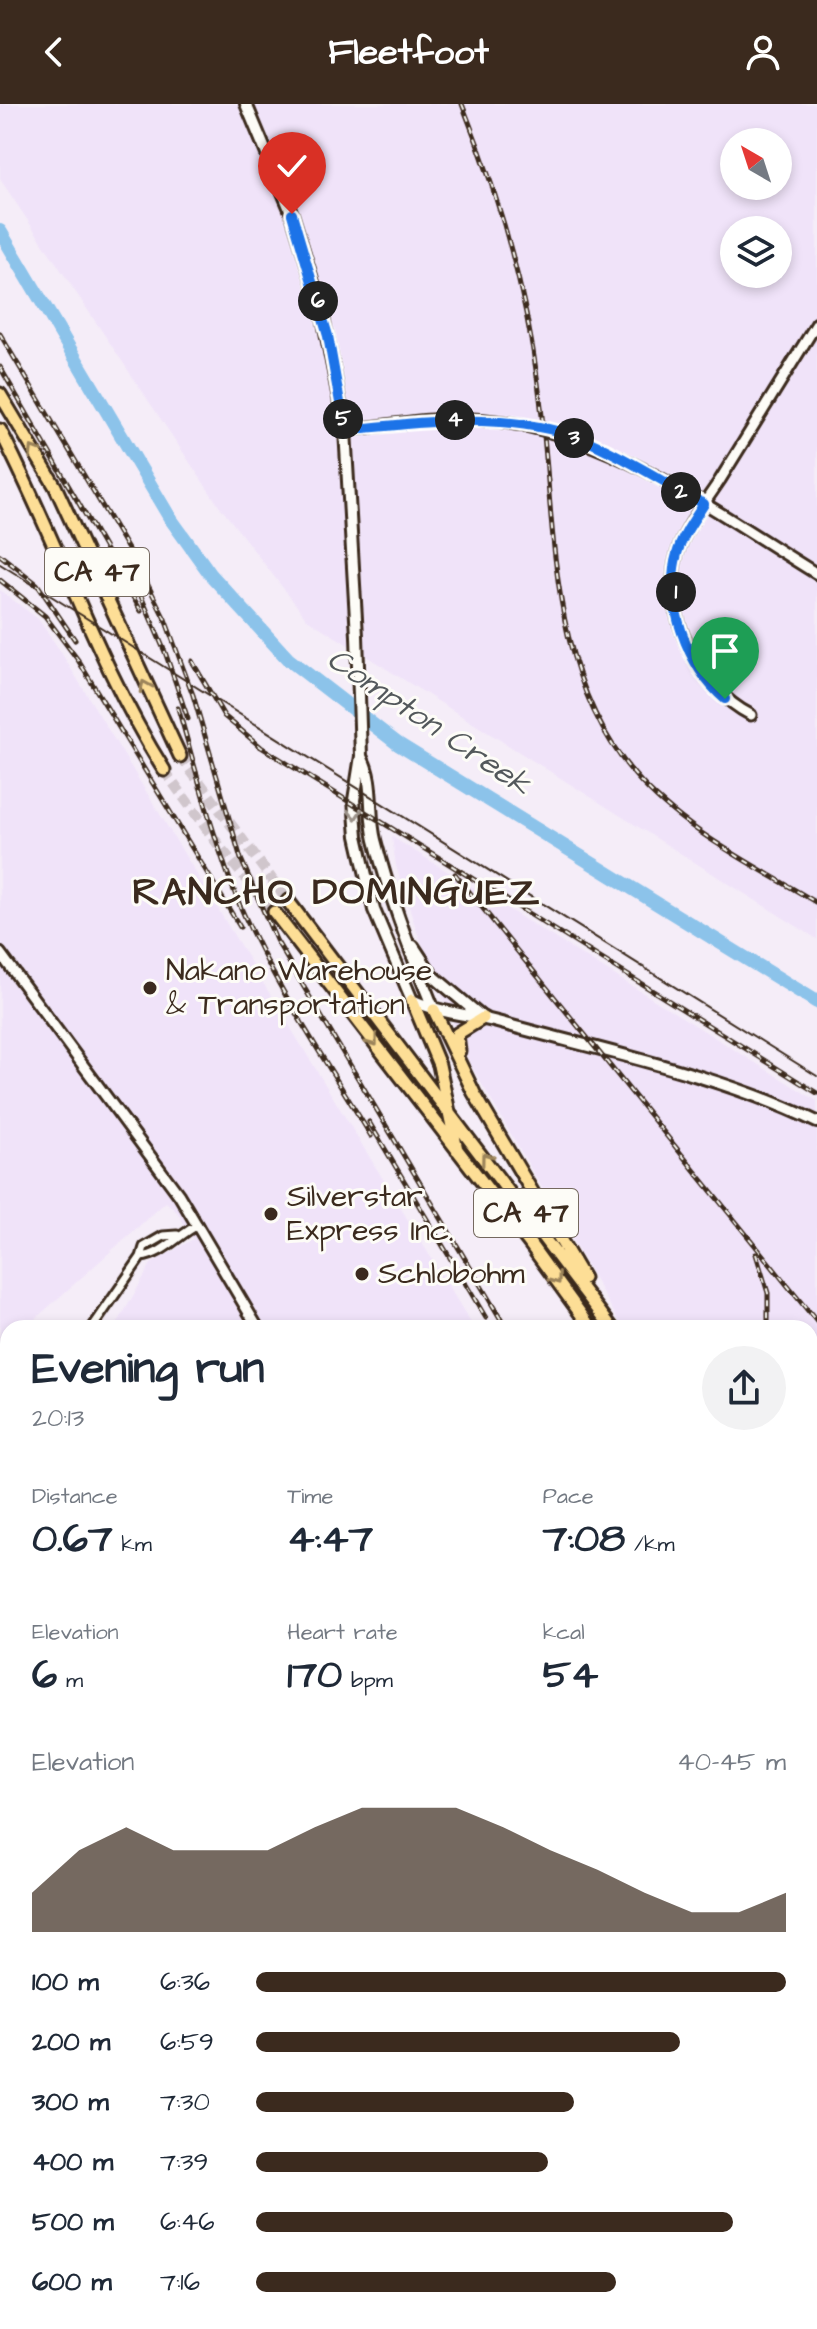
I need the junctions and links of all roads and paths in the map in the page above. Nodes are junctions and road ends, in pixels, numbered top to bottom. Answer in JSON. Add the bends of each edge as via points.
{"nodes":[{"id":1,"x":246,"y":104,"type":"edge"},
{"id":2,"x":817,"y":323,"type":"edge"},
{"id":3,"x":0,"y":394,"type":"edge"},
{"id":4,"x":0,"y":430,"type":"edge"},
{"id":5,"x":345,"y":430,"type":"junction"},
{"id":6,"x":704,"y":504,"type":"junction"},
{"id":7,"x":817,"y":574,"type":"edge"},
{"id":8,"x":751,"y":715,"type":"dead end"},
{"id":9,"x":180,"y":756,"type":"tunnel mouth"},
{"id":10,"x":361,"y":756,"type":"junction"},
{"id":11,"x":164,"y":770,"type":"tunnel mouth"},
{"id":12,"x":382,"y":866,"type":"junction"},
{"id":13,"x":363,"y":872,"type":"junction"},
{"id":14,"x":288,"y":901,"type":"tunnel mouth"},
{"id":15,"x":274,"y":912,"type":"tunnel mouth"},
{"id":16,"x":401,"y":930,"type":"junction"},
{"id":17,"x":0,"y":953,"type":"edge"},
{"id":18,"x":412,"y":1000,"type":"junction"},
{"id":19,"x":434,"y":1010,"type":"junction"},
{"id":20,"x":483,"y":1018,"type":"junction"},
{"id":21,"x":474,"y":1093,"type":"junction"},
{"id":22,"x":453,"y":1115,"type":"junction"},
{"id":23,"x":817,"y":1122,"type":"edge"},
{"id":24,"x":458,"y":1150,"type":"junction"},
{"id":25,"x":198,"y":1225,"type":"junction"},
{"id":26,"x":600,"y":1310,"type":"junction"},
{"id":27,"x":98,"y":1320,"type":"edge"},
{"id":28,"x":253,"y":1320,"type":"edge"},
{"id":29,"x":585,"y":1320,"type":"edge"},
{"id":30,"x":607,"y":1320,"type":"edge"}],
"edges":[{"from":1,"to":5,"type":"main road","via":[[313,280]]},
{"from":2,"to":6,"type":"street"},
{"from":9,"to":3,"type":"main road","number":"CA 47","one_way":true,"via":[[62,499]]},
{"from":4,"to":11,"type":"main road","number":"CA 47","via":[[117,690]]},
{"from":5,"to":6,"type":"street","via":[[469,418],[512,423],[590,443]]},
{"from":5,"to":10,"type":"main road"},
{"from":6,"to":7,"type":"street"},
{"from":6,"to":8,"type":"street","via":[[677,553],[677,610],[687,644],[711,686]]},
{"from":10,"to":12,"type":"main road","via":[[371,774],[370,805]]},
{"from":10,"to":13,"type":"main road","one_way":true,"via":[[354,800]]},
{"from":12,"to":13,"type":"main road"},
{"from":12,"to":16,"type":"main road"},
{"from":13,"to":18,"type":"main road"},
{"from":14,"to":22,"type":"main road","number":"CA 47"},
{"from":15,"to":24,"type":"main road","number":"CA 47","one_way":true},
{"from":16,"to":19,"type":"main road"},
{"from":16,"to":20,"type":"main road","via":[[432,975]]},
{"from":17,"to":25,"type":"street"},
{"from":18,"to":19,"type":"main road"},
{"from":18,"to":22,"type":"main road"},
{"from":19,"to":20,"type":"main road"},
{"from":19,"to":21,"type":"main road"},
{"from":20,"to":21,"type":"main road","via":[[461,1030],[456,1040]]},
{"from":20,"to":23,"type":"main road","via":[[710,1080]]},
{"from":21,"to":26,"type":"main road"},
{"from":22,"to":24,"type":"main road"},
{"from":26,"to":22,"type":"main road","number":"CA 47","one_way":true},
{"from":24,"to":29,"type":"main road","number":"CA 47","one_way":true},
{"from":25,"to":27,"type":"street","via":[[141,1257]]},
{"from":25,"to":28,"type":"street"},
{"from":26,"to":30,"type":"main road","number":"CA 47"}]}
